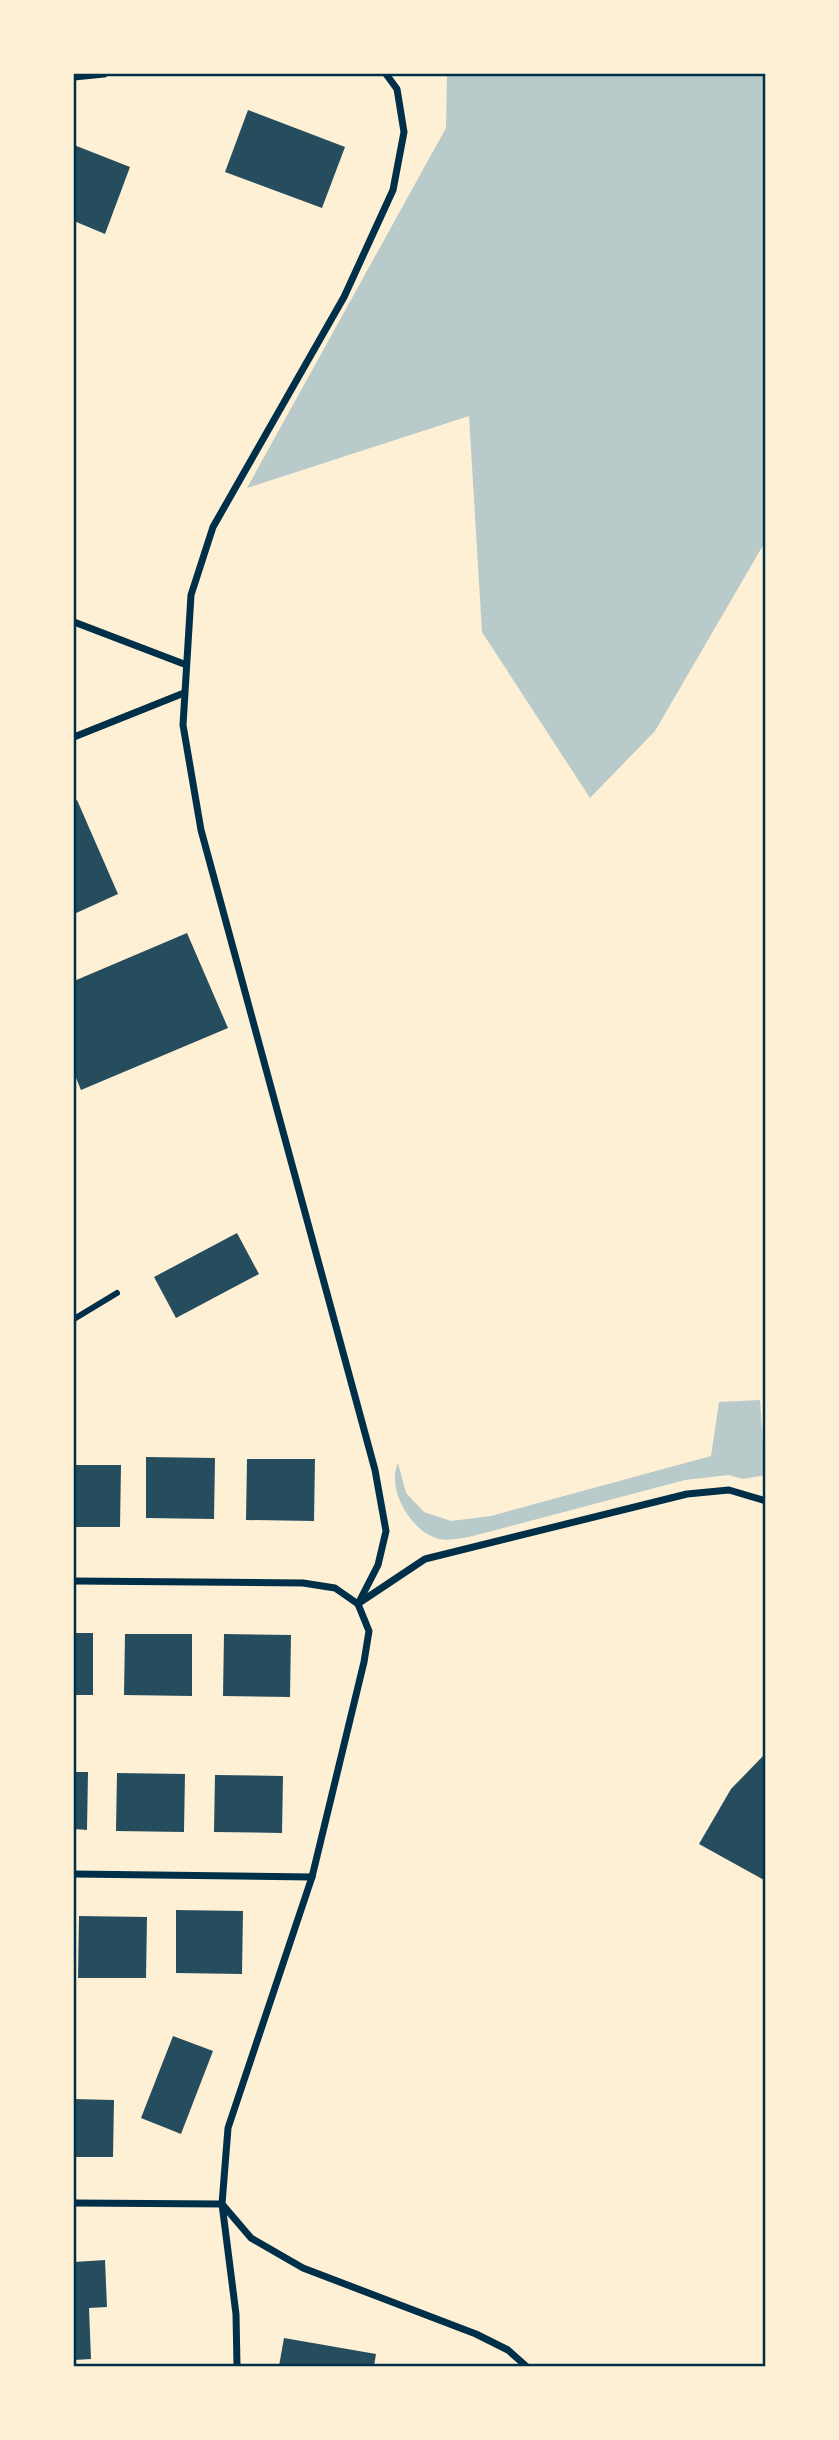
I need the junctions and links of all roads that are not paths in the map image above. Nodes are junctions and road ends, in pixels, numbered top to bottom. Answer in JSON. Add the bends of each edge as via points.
{"nodes":[{"id":1,"x":104,"y":74,"type":"edge"},
{"id":2,"x":386,"y":74,"type":"edge"},
{"id":3,"x":74,"y":77,"type":"edge"},
{"id":4,"x":74,"y":622,"type":"edge"},
{"id":5,"x":184,"y":664,"type":"junction"},
{"id":6,"x":184,"y":693,"type":"junction"},
{"id":7,"x":74,"y":737,"type":"edge"},
{"id":8,"x":117,"y":1293,"type":"dead end"},
{"id":9,"x":74,"y":1319,"type":"edge"},
{"id":10,"x":765,"y":1501,"type":"edge"},
{"id":11,"x":74,"y":1581,"type":"edge"},
{"id":12,"x":358,"y":1604,"type":"junction"},
{"id":13,"x":74,"y":1874,"type":"edge"},
{"id":14,"x":312,"y":1877,"type":"junction"},
{"id":15,"x":74,"y":2203,"type":"edge"},
{"id":16,"x":222,"y":2204,"type":"junction"},
{"id":17,"x":237,"y":2367,"type":"edge"},
{"id":18,"x":526,"y":2367,"type":"edge"}],
"edges":[{"from":1,"to":3,"type":"street"},
{"from":2,"to":5,"type":"street","via":[[397,89],[404,132],[393,190],[344,297],[213,527],[191,595]]},
{"from":4,"to":5,"type":"street"},
{"from":5,"to":6,"type":"street"},
{"from":6,"to":7,"type":"street"},
{"from":6,"to":12,"type":"street","via":[[183,725],[201,830],[375,1470],[386,1531],[378,1565]]},
{"from":8,"to":9,"type":"street"},
{"from":10,"to":12,"type":"street","via":[[729,1490],[687,1494],[451,1552],[425,1559]]},
{"from":11,"to":12,"type":"street","via":[[303,1583],[335,1588]]},
{"from":12,"to":14,"type":"street","via":[[369,1631],[364,1662]]},
{"from":13,"to":14,"type":"street"},
{"from":14,"to":16,"type":"street","via":[[228,2129]]},
{"from":15,"to":16,"type":"street"},
{"from":16,"to":17,"type":"street","via":[[236,2314]]},
{"from":16,"to":18,"type":"street","via":[[251,2238],[303,2268],[476,2334],[508,2350]]}]}
